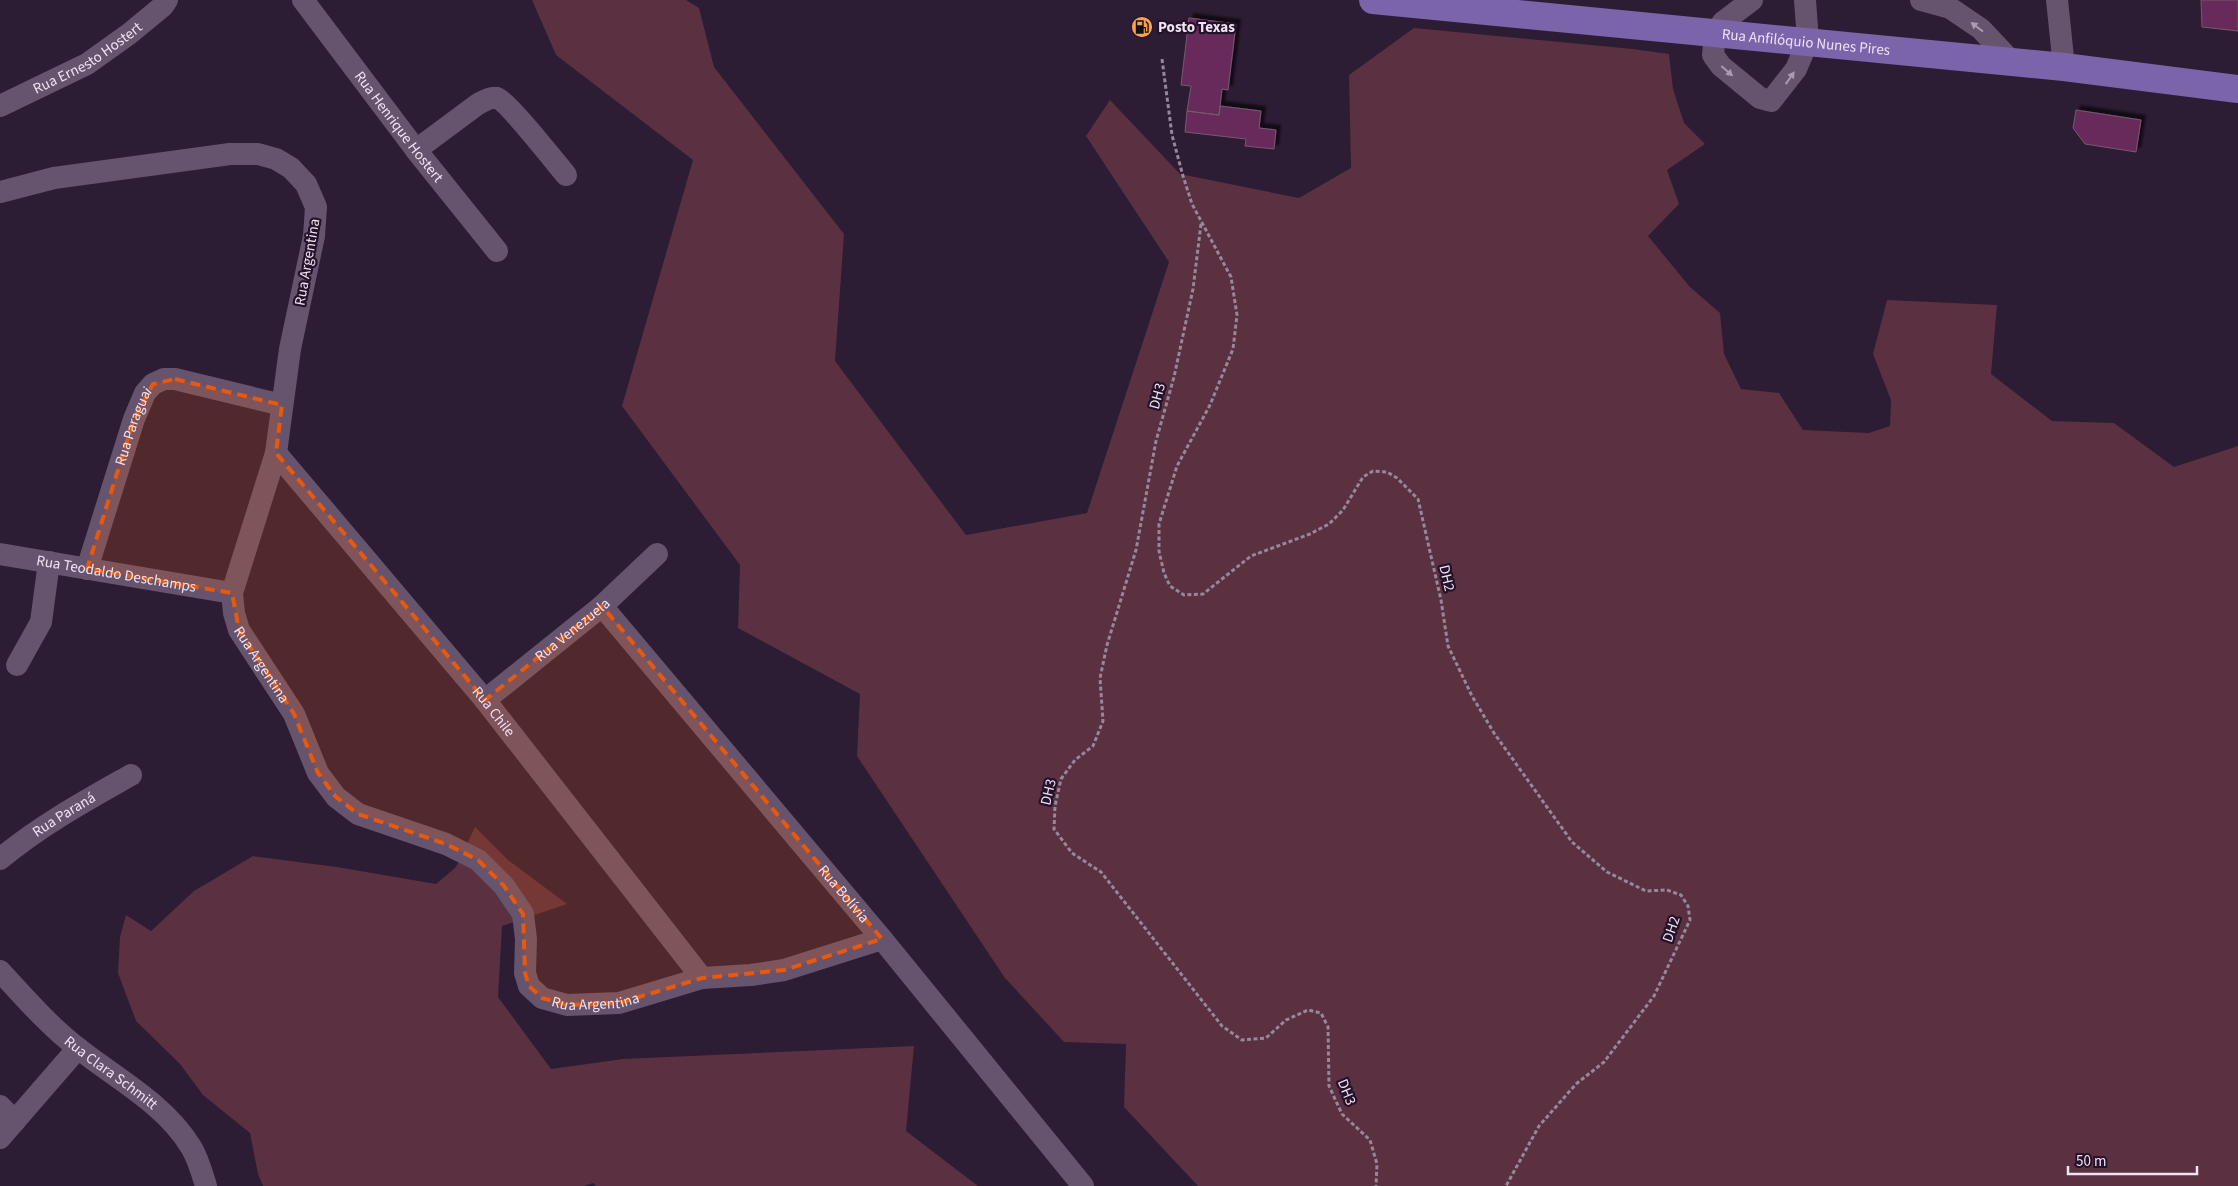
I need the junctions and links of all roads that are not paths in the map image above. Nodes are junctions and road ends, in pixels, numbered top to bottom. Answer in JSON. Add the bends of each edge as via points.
{"nodes":[{"id":1,"x":167,"y":0,"type":"edge"},
{"id":2,"x":303,"y":0,"type":"edge"},
{"id":3,"x":1373,"y":0,"type":"edge"},
{"id":4,"x":1752,"y":0,"type":"edge"},
{"id":5,"x":1805,"y":0,"type":"edge"},
{"id":6,"x":1921,"y":0,"type":"edge"},
{"id":7,"x":2057,"y":0,"type":"edge"},
{"id":8,"x":1715,"y":33,"type":"junction"},
{"id":9,"x":1808,"y":41,"type":"junction"},
{"id":10,"x":2012,"y":62,"type":"junction"},
{"id":11,"x":2064,"y":67,"type":"junction"},
{"id":12,"x":2238,"y":89,"type":"edge"},
{"id":13,"x":0,"y":106,"type":"edge"},
{"id":14,"x":416,"y":150,"type":"junction"},
{"id":15,"x":566,"y":175,"type":"dead end"},
{"id":16,"x":0,"y":192,"type":"edge"},
{"id":17,"x":497,"y":251,"type":"dead end"},
{"id":18,"x":282,"y":405,"type":"junction"},
{"id":19,"x":276,"y":453,"type":"junction"},
{"id":20,"x":0,"y":554,"type":"edge"},
{"id":21,"x":657,"y":554,"type":"dead end"},
{"id":22,"x":48,"y":562,"type":"junction"},
{"id":23,"x":88,"y":569,"type":"junction"},
{"id":24,"x":232,"y":593,"type":"junction"},
{"id":25,"x":602,"y":606,"type":"junction"},
{"id":26,"x":17,"y":666,"type":"dead end"},
{"id":27,"x":485,"y":700,"type":"junction"},
{"id":28,"x":131,"y":775,"type":"dead end"},
{"id":29,"x":0,"y":859,"type":"edge"},
{"id":30,"x":882,"y":939,"type":"junction"},
{"id":31,"x":0,"y":971,"type":"edge"},
{"id":32,"x":702,"y":978,"type":"junction"},
{"id":33,"x":78,"y":1048,"type":"junction"},
{"id":34,"x":8,"y":1113,"type":"edge"},
{"id":35,"x":0,"y":1138,"type":"edge"},
{"id":36,"x":206,"y":1186,"type":"edge"},
{"id":37,"x":1083,"y":1186,"type":"edge"}],
"edges":[{"from":1,"to":13,"type":"street","name":"Rua Ernesto Hostert","via":[[143,23],[87,64]]},
{"from":2,"to":14,"type":"street","name":"Rua Henrique Hostert"},
{"from":3,"to":8,"type":"main road","name":"Rua Anfilóquio Nunes Pires"},
{"from":4,"to":8,"type":"street","via":[[1723,22]]},
{"from":5,"to":9,"type":"street"},
{"from":10,"to":6,"type":"street","one_way":true,"via":[[1981,30],[1950,8]]},
{"from":7,"to":11,"type":"street"},
{"from":8,"to":9,"type":"main road","name":"Rua Anfilóquio Nunes Pires"},
{"from":8,"to":9,"type":"street","one_way":true,"via":[[1713,54],[1721,66],[1760,98],[1771,101],[1796,69]]},
{"from":9,"to":10,"type":"main road","name":"Rua Anfilóquio Nunes Pires"},
{"from":10,"to":11,"type":"main road","name":"Rua Anfilóquio Nunes Pires"},
{"from":11,"to":12,"type":"main road","name":"Rua Anfilóquio Nunes Pires"},
{"from":14,"to":15,"type":"street","via":[[478,104],[496,98],[508,107]]},
{"from":14,"to":17,"type":"street","name":"Rua Henrique Hostert"},
{"from":16,"to":18,"type":"street","name":"Rua Argentina","via":[[54,178],[230,154],[258,154],[291,168],[306,184],[316,207],[314,236],[290,349]]},
{"from":18,"to":19,"type":"street","name":"Rua Argentina"},
{"from":18,"to":23,"type":"street","name":"Rua Paraguai","via":[[175,379],[164,379],[154,384],[145,393],[134,419]]},
{"from":19,"to":24,"type":"street","name":"Rua Argentina"},
{"from":19,"to":27,"type":"street","name":"Rua Chile"},
{"from":20,"to":22,"type":"street","name":"Rua Teodaldo Deschamps"},
{"from":21,"to":25,"type":"street","name":"Rua Venezuela"},
{"from":22,"to":23,"type":"street","name":"Rua Teodaldo Deschamps"},
{"from":22,"to":26,"type":"street","via":[[40,622]]},
{"from":23,"to":24,"type":"street","name":"Rua Teodaldo Deschamps"},
{"from":24,"to":32,"type":"street","name":"Rua Argentina","via":[[239,630],[294,714],[318,773],[336,796],[358,814],[446,844],[478,860],[504,886],[523,914],[525,973],[529,986],[542,998],[567,1005],[619,1003]]},
{"from":25,"to":27,"type":"street","name":"Rua Venezuela"},
{"from":25,"to":30,"type":"street","name":"Rua Bolívia"},
{"from":27,"to":32,"type":"street","name":"Rua Chile"},
{"from":28,"to":29,"type":"street","name":"Rua Paraná","via":[[62,814]]},
{"from":30,"to":32,"type":"street","name":"Rua Argentina","via":[[784,970]]},
{"from":30,"to":37,"type":"street","name":"Rua Bolívia"},
{"from":31,"to":33,"type":"street","name":"Rua Clara Schmitt","via":[[48,1022]]},
{"from":33,"to":34,"type":"street"},
{"from":33,"to":36,"type":"street","name":"Rua Clara Schmitt","via":[[156,1107],[175,1126],[191,1147]]},
{"from":34,"to":35,"type":"street"}]}
